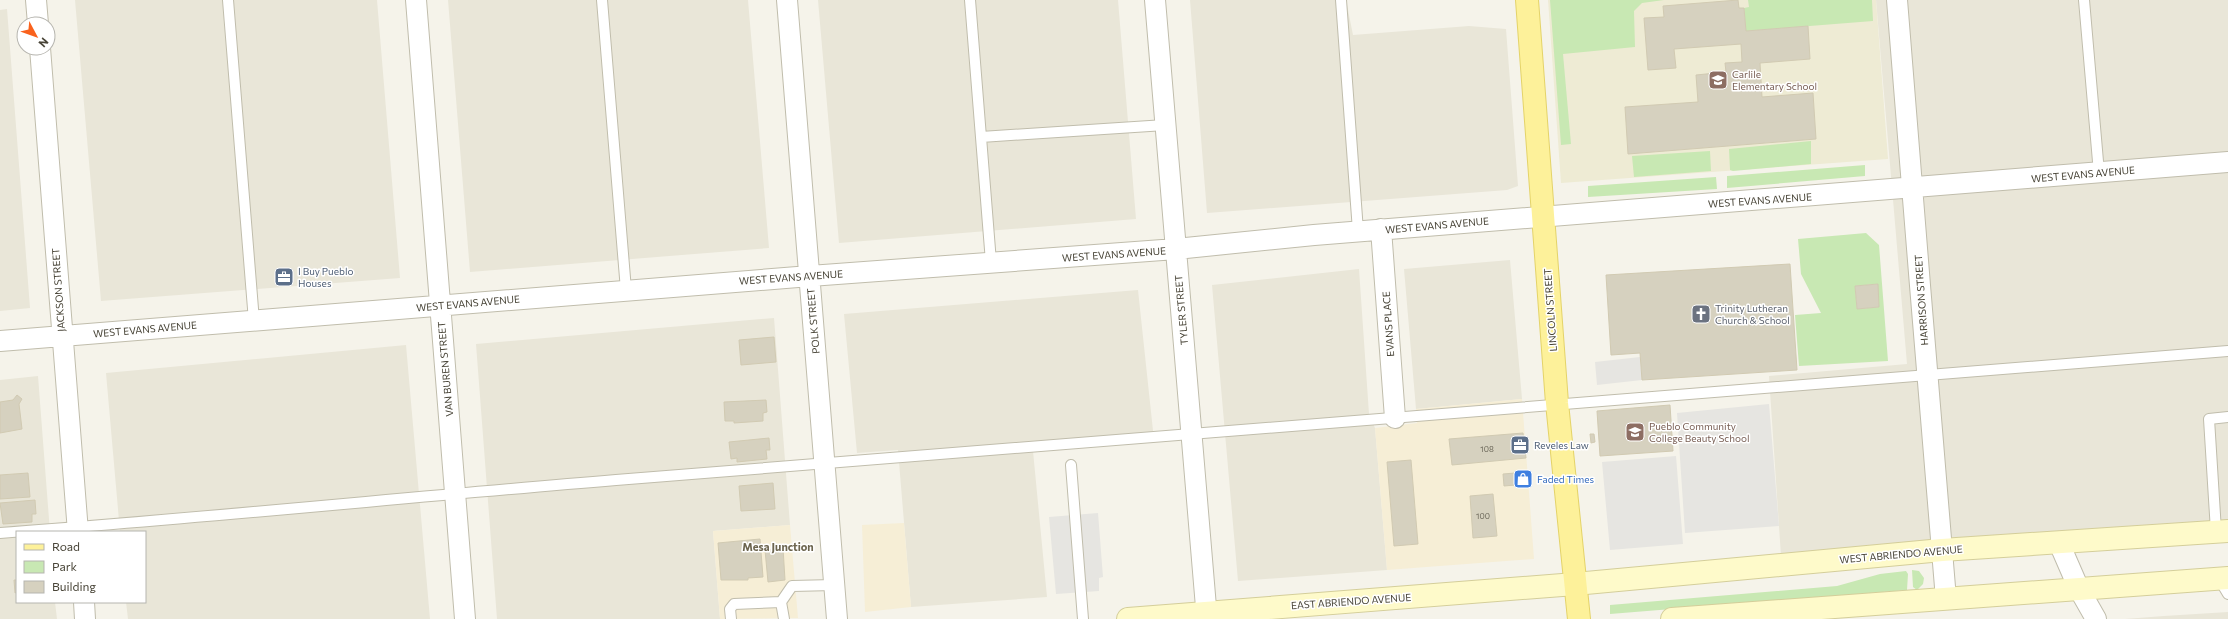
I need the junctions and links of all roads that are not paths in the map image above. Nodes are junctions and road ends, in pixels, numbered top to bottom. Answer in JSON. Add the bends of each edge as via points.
{"nodes":[{"id":1,"x":36,"y":0,"type":"edge"},
{"id":2,"x":228,"y":0,"type":"edge"},
{"id":3,"x":416,"y":0,"type":"edge"},
{"id":4,"x":602,"y":0,"type":"edge"},
{"id":5,"x":787,"y":0,"type":"edge"},
{"id":6,"x":970,"y":0,"type":"edge"},
{"id":7,"x":1155,"y":0,"type":"edge"},
{"id":8,"x":1341,"y":0,"type":"edge"},
{"id":9,"x":1527,"y":0,"type":"edge"},
{"id":10,"x":1897,"y":0,"type":"edge"},
{"id":11,"x":2084,"y":0,"type":"edge"},
{"id":12,"x":37,"y":16,"type":"edge"},
{"id":13,"x":41,"y":56,"type":"edge"},
{"id":14,"x":1165,"y":126,"type":"junction"},
{"id":15,"x":981,"y":138,"type":"junction"},
{"id":16,"x":2228,"y":162,"type":"edge"},
{"id":17,"x":2099,"y":173,"type":"junction"},
{"id":18,"x":1914,"y":188,"type":"junction"},
{"id":19,"x":1543,"y":216,"type":"junction"},
{"id":20,"x":1381,"y":229,"type":"junction"},
{"id":21,"x":1358,"y":231,"type":"junction"},
{"id":22,"x":1176,"y":250,"type":"junction"},
{"id":23,"x":991,"y":262,"type":"junction"},
{"id":24,"x":810,"y":276,"type":"junction"},
{"id":25,"x":626,"y":290,"type":"junction"},
{"id":26,"x":440,"y":306,"type":"junction"},
{"id":27,"x":254,"y":321,"type":"junction"},
{"id":28,"x":61,"y":336,"type":"junction"},
{"id":29,"x":0,"y":341,"type":"edge"},
{"id":30,"x":2228,"y":351,"type":"edge"},
{"id":31,"x":1926,"y":374,"type":"junction"},
{"id":32,"x":1557,"y":403,"type":"junction"},
{"id":33,"x":2228,"y":417,"type":"edge"},
{"id":34,"x":1395,"y":418,"type":"junction"},
{"id":35,"x":1191,"y":434,"type":"junction"},
{"id":36,"x":825,"y":463,"type":"junction"},
{"id":37,"x":1071,"y":466,"type":"dead end"},
{"id":38,"x":455,"y":494,"type":"junction"},
{"id":39,"x":78,"y":530,"type":"edge"},
{"id":40,"x":52,"y":531,"type":"edge"},
{"id":41,"x":2222,"y":531,"type":"edge"},
{"id":42,"x":16,"y":532,"type":"edge"},
{"id":43,"x":0,"y":533,"type":"edge"},
{"id":44,"x":2059,"y":543,"type":"junction"},
{"id":45,"x":1942,"y":550,"type":"junction"},
{"id":46,"x":1575,"y":584,"type":"junction"},
{"id":47,"x":2225,"y":584,"type":"edge"},
{"id":48,"x":834,"y":585,"type":"junction"},
{"id":49,"x":2079,"y":589,"type":"junction"},
{"id":50,"x":1946,"y":599,"type":"junction"},
{"id":51,"x":781,"y":602,"type":"junction"},
{"id":52,"x":84,"y":603,"type":"edge"},
{"id":53,"x":1271,"y":613,"type":"edge"},
{"id":54,"x":1207,"y":616,"type":"edge"},
{"id":55,"x":1738,"y":617,"type":"edge"},
{"id":56,"x":1698,"y":618,"type":"edge"},
{"id":57,"x":86,"y":619,"type":"edge"},
{"id":58,"x":465,"y":619,"type":"edge"},
{"id":59,"x":731,"y":619,"type":"edge"},
{"id":60,"x":784,"y":619,"type":"edge"},
{"id":61,"x":837,"y":619,"type":"edge"},
{"id":62,"x":1083,"y":619,"type":"edge"},
{"id":63,"x":1128,"y":619,"type":"edge"},
{"id":64,"x":1579,"y":619,"type":"edge"},
{"id":65,"x":1672,"y":619,"type":"edge"},
{"id":66,"x":2096,"y":619,"type":"edge"}],
"edges":[{"from":1,"to":12,"type":"street"},
{"from":2,"to":27,"type":"lane"},
{"from":3,"to":26,"type":"street","name":"VAN BUREN STREET"},
{"from":4,"to":25,"type":"lane"},
{"from":5,"to":24,"type":"street","name":"POLK STREET"},
{"from":6,"to":15,"type":"lane"},
{"from":7,"to":14,"type":"street","name":"TYLER STREET"},
{"from":8,"to":21,"type":"lane"},
{"from":9,"to":19,"type":"main road","name":"LINCOLN STREET"},
{"from":10,"to":18,"type":"street","name":"HARRISON STREET"},
{"from":11,"to":17,"type":"lane"},
{"from":13,"to":28,"type":"street","name":"JACKSON STREET"},
{"from":14,"to":15,"type":"lane"},
{"from":14,"to":22,"type":"street","name":"TYLER STREET"},
{"from":15,"to":23,"type":"lane"},
{"from":16,"to":17,"type":"street","name":"WEST EVANS AVENUE"},
{"from":17,"to":18,"type":"street","name":"WEST EVANS AVENUE"},
{"from":18,"to":19,"type":"street","name":"WEST EVANS AVENUE"},
{"from":18,"to":31,"type":"street","name":"HARRISON STREET"},
{"from":19,"to":20,"type":"street","name":"WEST EVANS AVENUE"},
{"from":19,"to":32,"type":"main road","name":"LINCOLN STREET"},
{"from":20,"to":21,"type":"street","name":"WEST EVANS AVENUE"},
{"from":20,"to":34,"type":"street","name":"EVANS PLACE"},
{"from":21,"to":22,"type":"street","name":"WEST EVANS AVENUE"},
{"from":22,"to":23,"type":"street","name":"WEST EVANS AVENUE"},
{"from":22,"to":35,"type":"street","name":"TYLER STREET"},
{"from":23,"to":24,"type":"street","name":"WEST EVANS AVENUE"},
{"from":24,"to":25,"type":"street","name":"WEST EVANS AVENUE"},
{"from":24,"to":36,"type":"street","name":"POLK STREET"},
{"from":25,"to":26,"type":"street","name":"WEST EVANS AVENUE"},
{"from":26,"to":27,"type":"street","name":"WEST EVANS AVENUE"},
{"from":26,"to":38,"type":"street","name":"VAN BUREN STREET"},
{"from":27,"to":28,"type":"street","name":"WEST EVANS AVENUE"},
{"from":28,"to":29,"type":"street","name":"WEST EVANS AVENUE"},
{"from":28,"to":39,"type":"street","name":"JACKSON STREET"},
{"from":30,"to":31,"type":"lane"},
{"from":31,"to":32,"type":"lane"},
{"from":31,"to":45,"type":"street","name":"HARRISON STREET"},
{"from":32,"to":34,"type":"lane"},
{"from":32,"to":46,"type":"main road","name":"LINCOLN STREET"},
{"from":33,"to":41,"type":"lane","via":[[2209,419]]},
{"from":34,"to":35,"type":"lane"},
{"from":35,"to":36,"type":"lane"},
{"from":35,"to":54,"type":"street","name":"TYLER STREET"},
{"from":36,"to":38,"type":"lane"},
{"from":36,"to":48,"type":"street","name":"POLK STREET"},
{"from":37,"to":62,"type":"lane"},
{"from":38,"to":39,"type":"lane"},
{"from":38,"to":58,"type":"street","name":"VAN BUREN STREET"},
{"from":39,"to":40,"type":"lane"},
{"from":41,"to":44,"type":"street","name":"WEST ABRIENDO AVENUE"},
{"from":42,"to":43,"type":"lane"},
{"from":44,"to":45,"type":"street","name":"WEST ABRIENDO AVENUE"},
{"from":44,"to":49,"type":"street"},
{"from":45,"to":46,"type":"street","name":"WEST ABRIENDO AVENUE"},
{"from":45,"to":50,"type":"street","name":"HARRISON STREET"},
{"from":46,"to":53,"type":"street","name":"EAST ABRIENDO AVENUE"},
{"from":46,"to":64,"type":"main road","name":"LINCOLN STREET"},
{"from":47,"to":49,"type":"street"},
{"from":48,"to":51,"type":"lane","via":[[792,586]]},
{"from":48,"to":61,"type":"street","name":"POLK STREET"},
{"from":49,"to":50,"type":"street"},
{"from":49,"to":66,"type":"street"},
{"from":50,"to":55,"type":"street"},
{"from":51,"to":59,"type":"lane","via":[[734,604],[730,609]]},
{"from":51,"to":60,"type":"lane"},
{"from":52,"to":57,"type":"street"},
{"from":53,"to":54,"type":"street","name":"EAST ABRIENDO AVENUE"},
{"from":54,"to":63,"type":"street","name":"EAST ABRIENDO AVENUE"},
{"from":55,"to":56,"type":"street"},
{"from":56,"to":65,"type":"street"}]}
